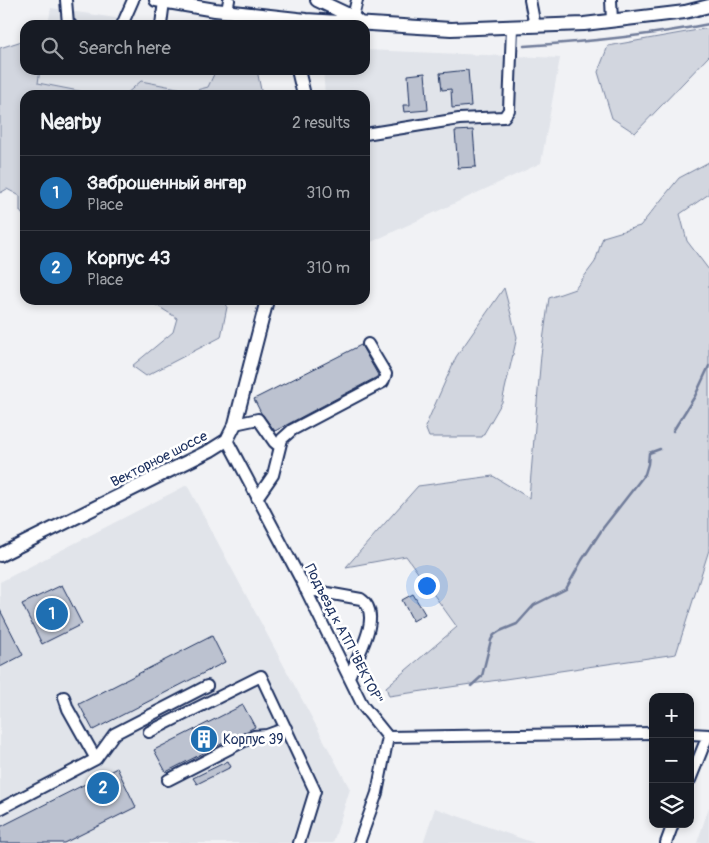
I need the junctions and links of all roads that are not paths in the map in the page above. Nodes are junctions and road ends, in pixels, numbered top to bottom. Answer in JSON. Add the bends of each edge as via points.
{"nodes":[{"id":1,"x":66,"y":0,"type":"edge"},
{"id":2,"x":133,"y":0,"type":"edge"},
{"id":3,"x":163,"y":0,"type":"edge"},
{"id":4,"x":206,"y":0,"type":"edge"},
{"id":5,"x":316,"y":0,"type":"edge"},
{"id":6,"x":357,"y":0,"type":"edge"},
{"id":7,"x":530,"y":0,"type":"edge"},
{"id":8,"x":610,"y":0,"type":"edge"},
{"id":9,"x":709,"y":6,"type":"edge"},
{"id":10,"x":224,"y":7,"type":"edge"},
{"id":11,"x":263,"y":16,"type":"junction"},
{"id":12,"x":68,"y":20,"type":"edge"},
{"id":13,"x":124,"y":20,"type":"edge"},
{"id":14,"x":161,"y":20,"type":"edge"},
{"id":15,"x":267,"y":20,"type":"edge"},
{"id":16,"x":306,"y":20,"type":"joint"},
{"id":17,"x":355,"y":20,"type":"edge"},
{"id":18,"x":357,"y":20,"type":"edge"},
{"id":19,"x":612,"y":21,"type":"junction"},
{"id":20,"x":370,"y":22,"type":"edge"},
{"id":21,"x":512,"y":26,"type":"junction"},
{"id":22,"x":535,"y":26,"type":"junction"},
{"id":23,"x":299,"y":75,"type":"edge"},
{"id":24,"x":303,"y":90,"type":"edge"},
{"id":25,"x":370,"y":133,"type":"edge"},
{"id":26,"x":266,"y":305,"type":"edge"},
{"id":27,"x":368,"y":344,"type":"dead end"},
{"id":28,"x":235,"y":424,"type":"junction"},
{"id":29,"x":227,"y":440,"type":"junction"},
{"id":30,"x":280,"y":447,"type":"junction"},
{"id":31,"x":257,"y":498,"type":"junction"},
{"id":32,"x":0,"y":555,"type":"edge"},
{"id":33,"x":306,"y":590,"type":"junction"},
{"id":34,"x":349,"y":676,"type":"junction"},
{"id":35,"x":207,"y":686,"type":"dead end"},
{"id":36,"x":64,"y":697,"type":"dead end"},
{"id":37,"x":286,"y":728,"type":"junction"},
{"id":38,"x":149,"y":732,"type":"dead end"},
{"id":39,"x":649,"y":733,"type":"edge"},
{"id":40,"x":694,"y":734,"type":"edge"},
{"id":41,"x":709,"y":735,"type":"edge"},
{"id":42,"x":388,"y":736,"type":"junction"},
{"id":43,"x":96,"y":759,"type":"junction"},
{"id":44,"x":694,"y":771,"type":"edge"},
{"id":45,"x":168,"y":780,"type":"dead end"},
{"id":46,"x":0,"y":810,"type":"edge"},
{"id":47,"x":672,"y":828,"type":"edge"},
{"id":48,"x":299,"y":843,"type":"edge"},
{"id":49,"x":359,"y":843,"type":"edge"},
{"id":50,"x":666,"y":843,"type":"edge"}],
"edges":[{"from":1,"to":12,"type":"street"},
{"from":2,"to":13,"type":"street"},
{"from":3,"to":10,"type":"main road"},
{"from":3,"to":14,"type":"street"},
{"from":4,"to":10,"type":"main road"},
{"from":5,"to":16,"type":"main road","via":[[315,15]]},
{"from":5,"to":17,"type":"main road"},
{"from":6,"to":18,"type":"street"},
{"from":7,"to":22,"type":"street"},
{"from":8,"to":19,"type":"street"},
{"from":9,"to":19,"type":"main road"},
{"from":10,"to":11,"type":"main road"},
{"from":11,"to":15,"type":"main road"},
{"from":11,"to":16,"type":"main road"},
{"from":19,"to":22,"type":"main road"},
{"from":20,"to":21,"type":"main road","via":[[451,29]]},
{"from":21,"to":22,"type":"main road"},
{"from":21,"to":25,"type":"street","via":[[510,110],[504,117],[459,119]]},
{"from":23,"to":24,"type":"main road"},
{"from":26,"to":28,"type":"main road","name":"Векторное шоссе"},
{"from":27,"to":30,"type":"street","via":[[386,374],[383,382],[292,430],[282,438]]},
{"from":28,"to":29,"type":"main road","name":"Векторное шоссе"},
{"from":28,"to":30,"type":"street","via":[[258,419]]},
{"from":29,"to":31,"type":"street","name":"Подъезд к АТП \"ВЕКТОР\""},
{"from":29,"to":32,"type":"main road","name":"Векторное шоссе"},
{"from":30,"to":31,"type":"street","via":[[273,474]]},
{"from":31,"to":33,"type":"street","name":"Подъезд к АТП \"ВЕКТОР\""},
{"from":33,"to":34,"type":"street","name":"Подъезд к АТП \"ВЕКТОР\""},
{"from":33,"to":34,"type":"street","via":[[361,599],[369,607],[370,626]]},
{"from":34,"to":42,"type":"street","name":"Подъезд к АТП \"ВЕКТОР\"","via":[[363,706]]},
{"from":35,"to":43,"type":"street","via":[[114,734]]},
{"from":36,"to":43,"type":"street"},
{"from":37,"to":38,"type":"street","via":[[261,676]]},
{"from":37,"to":45,"type":"street","via":[[254,736]]},
{"from":37,"to":48,"type":"street","via":[[316,791]]},
{"from":39,"to":42,"type":"street"},
{"from":40,"to":41,"type":"street"},
{"from":41,"to":44,"type":"street"},
{"from":42,"to":49,"type":"street","via":[[377,793]]},
{"from":43,"to":46,"type":"street"},
{"from":47,"to":50,"type":"street"}]}
